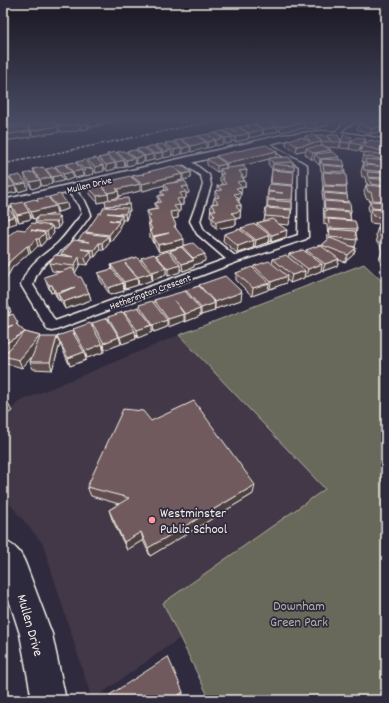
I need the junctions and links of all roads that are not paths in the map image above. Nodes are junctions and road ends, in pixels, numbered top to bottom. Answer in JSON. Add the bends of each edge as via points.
{"nodes":[{"id":1,"x":219,"y":153,"type":"edge"},
{"id":2,"x":281,"y":153,"type":"edge"},
{"id":3,"x":185,"y":161,"type":"junction"},
{"id":4,"x":69,"y":188,"type":"junction"},
{"id":5,"x":3,"y":204,"type":"edge"},
{"id":6,"x":233,"y":260,"type":"junction"},
{"id":7,"x":3,"y":554,"type":"edge"},
{"id":8,"x":49,"y":700,"type":"edge"}],
"edges":[{"from":1,"to":3,"type":"street","name":"Mullen Drive"},
{"from":2,"to":6,"type":"street","name":"Hetherington Crescent","via":[[303,166],[303,237]]},
{"from":3,"to":4,"type":"street","name":"Mullen Drive"},
{"from":3,"to":6,"type":"street","via":[[205,175],[207,185],[195,221],[200,232]]},
{"from":4,"to":5,"type":"street","name":"Mullen Drive"},
{"from":4,"to":6,"type":"street","name":"Hetherington Crescent","via":[[82,203],[86,214],[66,239],[35,265],[27,285],[52,327]]},
{"from":7,"to":8,"type":"street","name":"Mullen Drive","via":[[12,565],[36,634]]}]}
